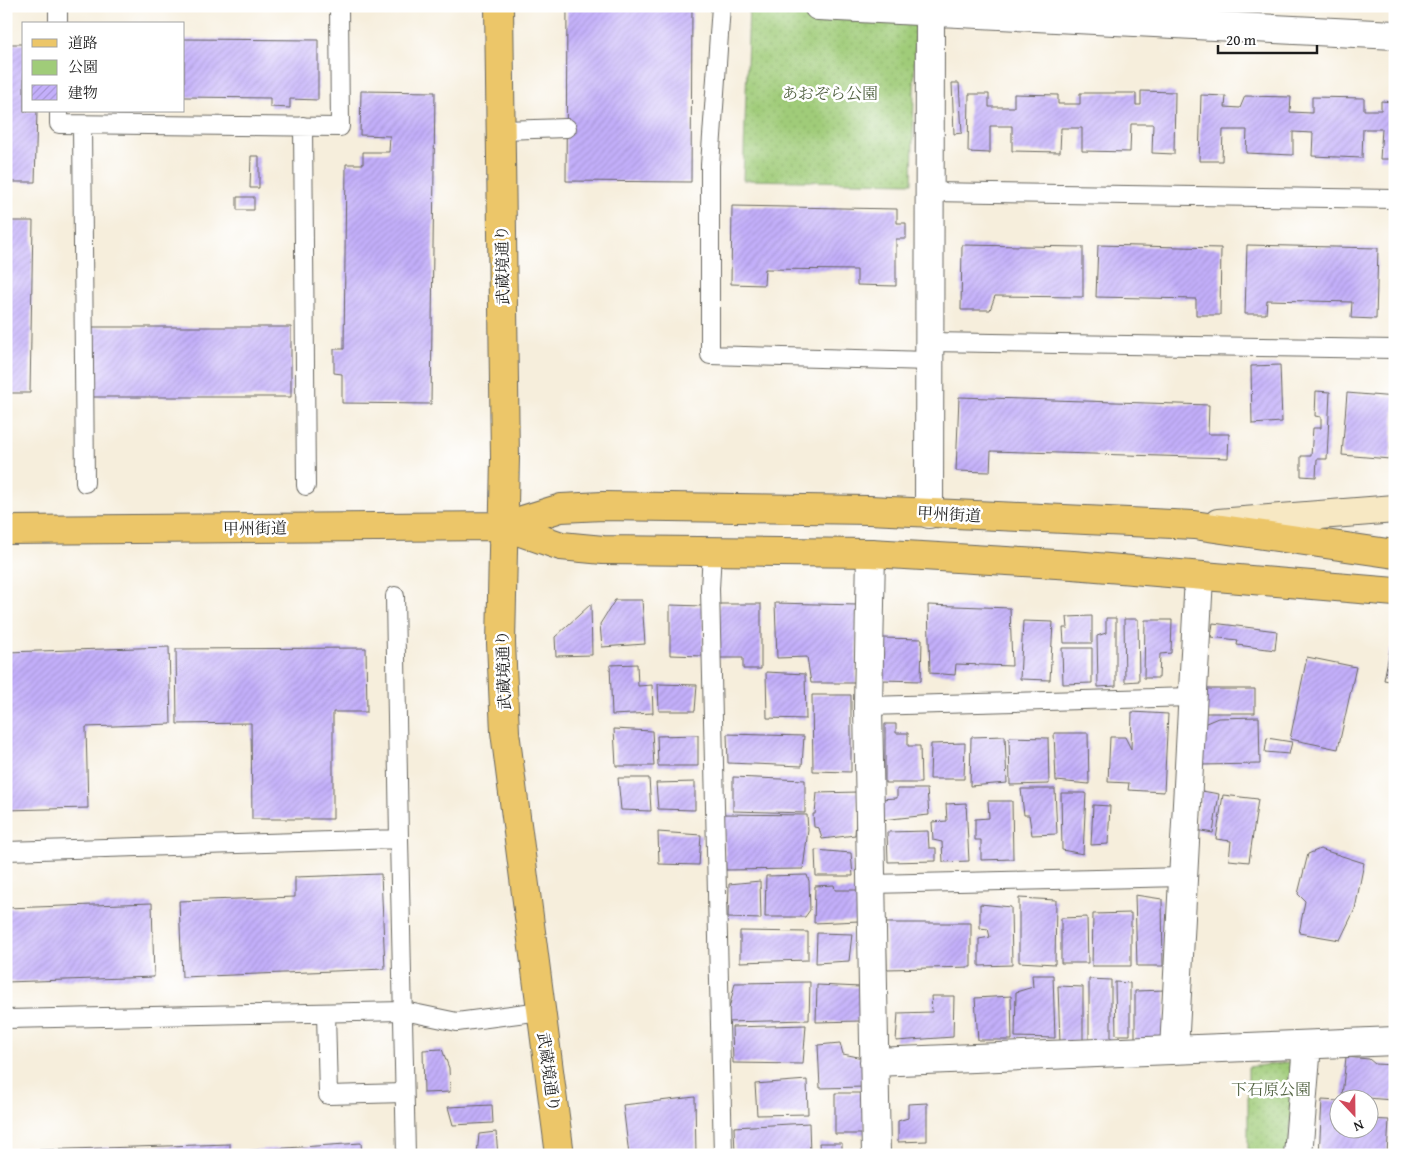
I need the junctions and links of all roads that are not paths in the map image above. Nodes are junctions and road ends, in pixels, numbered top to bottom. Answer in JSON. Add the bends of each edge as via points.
{"nodes":[{"id":1,"x":58,"y":6,"type":"edge"},
{"id":2,"x":339,"y":6,"type":"edge"},
{"id":3,"x":499,"y":6,"type":"edge"},
{"id":4,"x":720,"y":6,"type":"edge"},
{"id":5,"x":818,"y":6,"type":"edge"},
{"id":6,"x":930,"y":12,"type":"junction"},
{"id":7,"x":1097,"y":13,"type":"edge"},
{"id":8,"x":58,"y":22,"type":"edge"},
{"id":9,"x":1395,"y":35,"type":"edge"},
{"id":10,"x":59,"y":112,"type":"edge"},
{"id":11,"x":82,"y":125,"type":"junction"},
{"id":12,"x":303,"y":126,"type":"junction"},
{"id":13,"x":567,"y":128,"type":"dead end"},
{"id":14,"x":500,"y":130,"type":"junction"},
{"id":15,"x":930,"y":192,"type":"junction"},
{"id":16,"x":1395,"y":199,"type":"edge"},
{"id":17,"x":1395,"y":349,"type":"edge"},
{"id":18,"x":929,"y":351,"type":"junction"},
{"id":19,"x":85,"y":483,"type":"dead end"},
{"id":20,"x":306,"y":486,"type":"dead end"},
{"id":21,"x":1395,"y":509,"type":"edge"},
{"id":22,"x":929,"y":514,"type":"junction"},
{"id":23,"x":1194,"y":525,"type":"junction"},
{"id":24,"x":503,"y":526,"type":"junction"},
{"id":25,"x":6,"y":530,"type":"edge"},
{"id":26,"x":712,"y":551,"type":"junction"},
{"id":27,"x":871,"y":553,"type":"junction"},
{"id":28,"x":1395,"y":554,"type":"edge"},
{"id":29,"x":1199,"y":577,"type":"junction"},
{"id":30,"x":1395,"y":592,"type":"edge"},
{"id":31,"x":394,"y":596,"type":"dead end"},
{"id":32,"x":1192,"y":697,"type":"junction"},
{"id":33,"x":868,"y":706,"type":"junction"},
{"id":34,"x":399,"y":839,"type":"junction"},
{"id":35,"x":6,"y":851,"type":"edge"},
{"id":36,"x":1183,"y":877,"type":"junction"},
{"id":37,"x":871,"y":884,"type":"junction"},
{"id":38,"x":541,"y":1010,"type":"junction"},
{"id":39,"x":404,"y":1011,"type":"junction"},
{"id":40,"x":326,"y":1013,"type":"junction"},
{"id":41,"x":6,"y":1019,"type":"edge"},
{"id":42,"x":1395,"y":1041,"type":"edge"},
{"id":43,"x":1307,"y":1045,"type":"junction"},
{"id":44,"x":1174,"y":1050,"type":"junction"},
{"id":45,"x":874,"y":1062,"type":"junction"},
{"id":46,"x":404,"y":1093,"type":"junction"},
{"id":47,"x":406,"y":1155,"type":"edge"},
{"id":48,"x":560,"y":1155,"type":"edge"},
{"id":49,"x":722,"y":1155,"type":"edge"},
{"id":50,"x":876,"y":1155,"type":"edge"},
{"id":51,"x":1298,"y":1155,"type":"edge"}],
"edges":[{"from":1,"to":8,"type":"lane"},
{"from":2,"to":12,"type":"lane","via":[[340,127]]},
{"from":3,"to":14,"type":"main road","name":"武蔵境通り"},
{"from":4,"to":18,"type":"lane","via":[[710,165],[710,354]]},
{"from":5,"to":6,"type":"street"},
{"from":6,"to":7,"type":"street"},
{"from":6,"to":15,"type":"street"},
{"from":7,"to":9,"type":"street"},
{"from":10,"to":11,"type":"lane","via":[[59,124]]},
{"from":11,"to":12,"type":"lane"},
{"from":11,"to":19,"type":"lane"},
{"from":12,"to":20,"type":"lane"},
{"from":13,"to":14,"type":"lane"},
{"from":14,"to":24,"type":"main road","name":"武蔵境通り","via":[[505,458]]},
{"from":15,"to":16,"type":"lane"},
{"from":15,"to":18,"type":"street"},
{"from":17,"to":18,"type":"lane"},
{"from":18,"to":22,"type":"street"},
{"from":21,"to":23,"type":"main road"},
{"from":22,"to":23,"type":"main road","name":"甲州街道"},
{"from":22,"to":24,"type":"main road","name":"甲州街道","via":[[603,506],[561,508]]},
{"from":23,"to":28,"type":"main road","name":"甲州街道"},
{"from":24,"to":25,"type":"main road","name":"甲州街道"},
{"from":24,"to":26,"type":"main road","name":"甲州街道","via":[[561,546],[603,550]]},
{"from":24,"to":38,"type":"main road","name":"武蔵境通り","via":[[501,643],[505,732]]},
{"from":26,"to":27,"type":"main road","name":"甲州街道"},
{"from":26,"to":49,"type":"lane","via":[[710,599]]},
{"from":27,"to":29,"type":"main road","name":"甲州街道","via":[[1073,565]]},
{"from":27,"to":33,"type":"street"},
{"from":29,"to":30,"type":"main road","name":"甲州街道"},
{"from":29,"to":32,"type":"street"},
{"from":31,"to":34,"type":"lane"},
{"from":32,"to":33,"type":"lane"},
{"from":32,"to":36,"type":"street"},
{"from":33,"to":37,"type":"street"},
{"from":34,"to":35,"type":"lane"},
{"from":34,"to":39,"type":"lane"},
{"from":36,"to":37,"type":"lane"},
{"from":36,"to":44,"type":"street"},
{"from":37,"to":45,"type":"street"},
{"from":38,"to":39,"type":"lane","via":[[457,1022]]},
{"from":38,"to":48,"type":"main road","name":"武蔵境通り"},
{"from":39,"to":40,"type":"lane"},
{"from":39,"to":46,"type":"lane"},
{"from":40,"to":41,"type":"lane"},
{"from":40,"to":46,"type":"lane","via":[[328,1095]]},
{"from":42,"to":43,"type":"street"},
{"from":43,"to":44,"type":"street"},
{"from":43,"to":51,"type":"street"},
{"from":44,"to":45,"type":"street"},
{"from":45,"to":50,"type":"street"},
{"from":46,"to":47,"type":"lane"}]}
